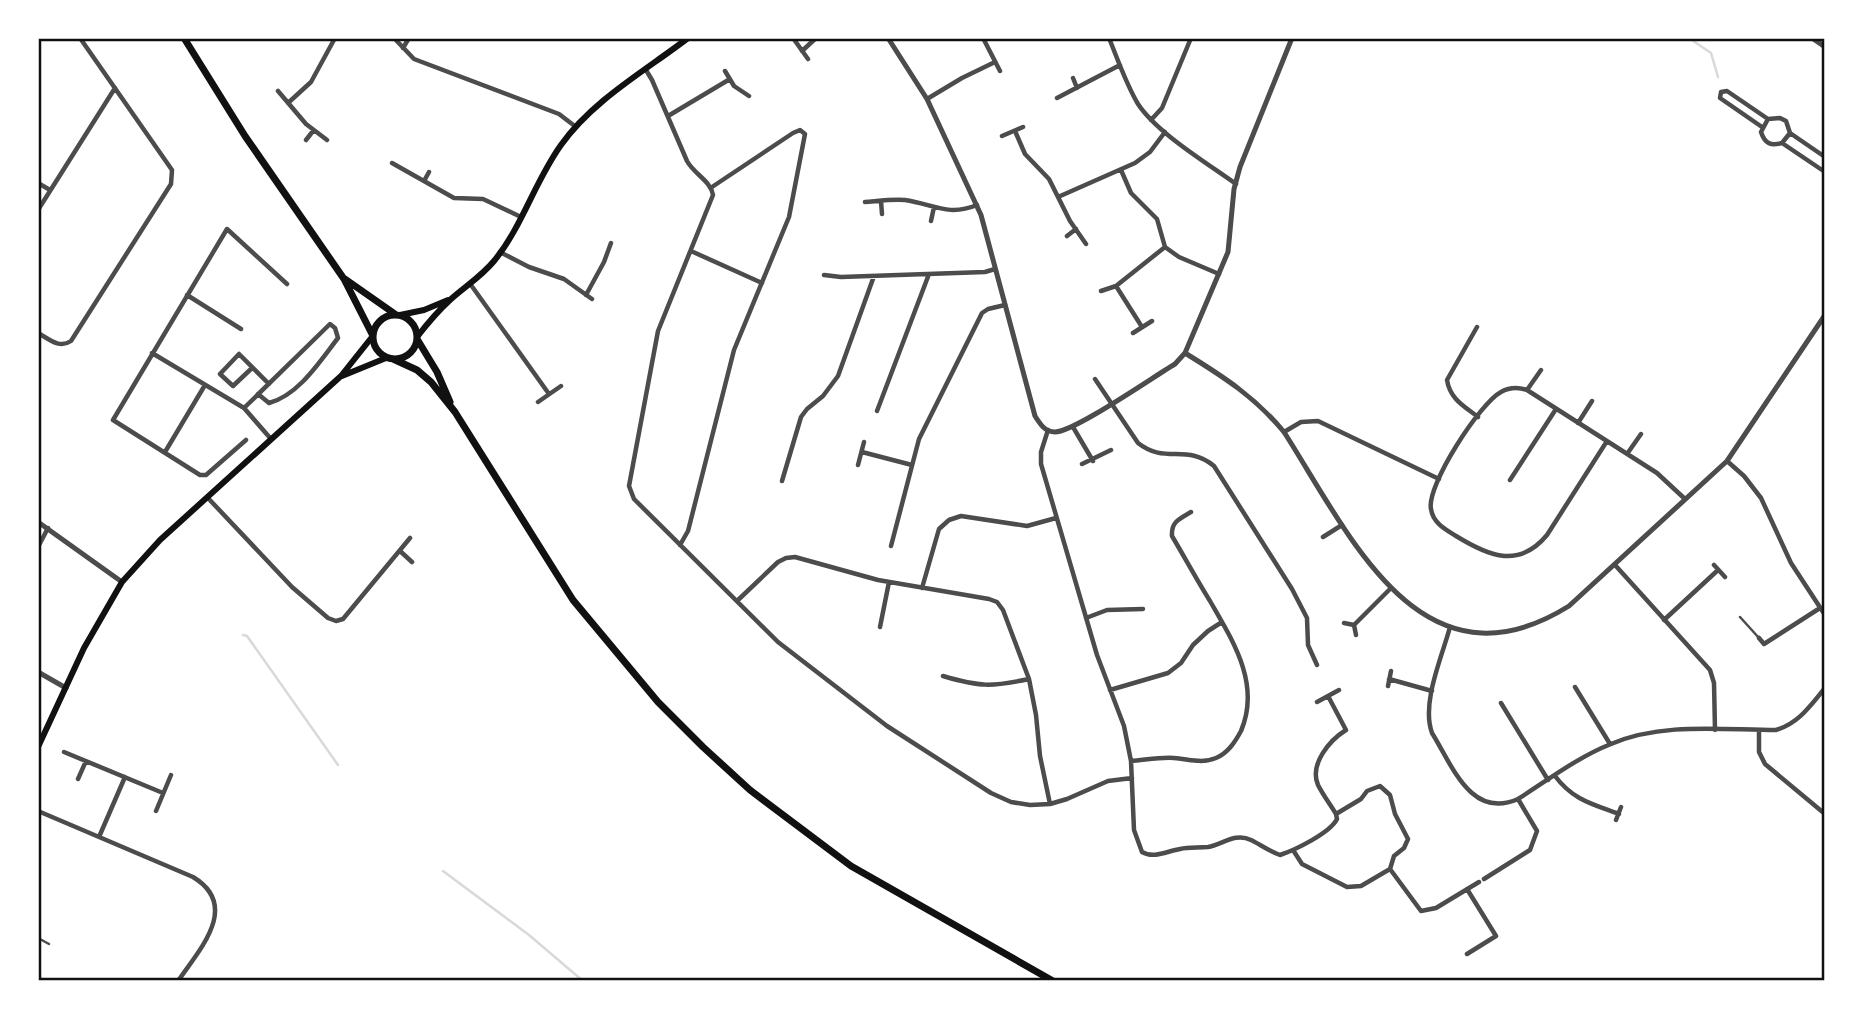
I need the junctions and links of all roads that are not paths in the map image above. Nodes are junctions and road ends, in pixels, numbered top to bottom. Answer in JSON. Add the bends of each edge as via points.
{"nodes":[{"id":1,"x":80,"y":38,"type":"edge"},
{"id":2,"x":184,"y":38,"type":"edge"},
{"id":3,"x":335,"y":38,"type":"edge"},
{"id":4,"x":394,"y":38,"type":"edge"},
{"id":5,"x":409,"y":38,"type":"edge"},
{"id":6,"x":688,"y":38,"type":"edge"},
{"id":7,"x":793,"y":38,"type":"edge"},
{"id":8,"x":816,"y":38,"type":"edge"},
{"id":9,"x":888,"y":38,"type":"edge"},
{"id":10,"x":983,"y":38,"type":"edge"},
{"id":11,"x":1109,"y":38,"type":"edge"},
{"id":12,"x":1191,"y":38,"type":"edge"},
{"id":13,"x":1292,"y":38,"type":"edge"},
{"id":14,"x":1812,"y":38,"type":"edge"},
{"id":15,"x":1825,"y":47,"type":"edge"},
{"id":16,"x":403,"y":48,"type":"junction"},
{"id":17,"x":802,"y":51,"type":"junction"},
{"id":18,"x":808,"y":59,"type":"dead end"},
{"id":19,"x":995,"y":62,"type":"junction"},
{"id":20,"x":1120,"y":65,"type":"junction"},
{"id":21,"x":646,"y":70,"type":"junction"},
{"id":22,"x":725,"y":71,"type":"dead end"},
{"id":23,"x":1000,"y":71,"type":"dead end"},
{"id":24,"x":1073,"y":78,"type":"dead end"},
{"id":25,"x":730,"y":79,"type":"junction"},
{"id":26,"x":115,"y":88,"type":"junction"},
{"id":27,"x":1077,"y":88,"type":"junction"},
{"id":28,"x":278,"y":92,"type":"dead end"},
{"id":29,"x":749,"y":96,"type":"dead end"},
{"id":30,"x":1057,"y":98,"type":"dead end"},
{"id":31,"x":927,"y":99,"type":"junction"},
{"id":32,"x":288,"y":103,"type":"junction"},
{"id":33,"x":668,"y":116,"type":"junction"},
{"id":34,"x":1768,"y":119,"type":"junction"},
{"id":35,"x":1151,"y":120,"type":"junction"},
{"id":36,"x":576,"y":127,"type":"junction"},
{"id":37,"x":1023,"y":127,"type":"dead end"},
{"id":38,"x":1762,"y":127,"type":"junction"},
{"id":39,"x":313,"y":131,"type":"junction"},
{"id":40,"x":1015,"y":131,"type":"junction"},
{"id":41,"x":1165,"y":132,"type":"junction"},
{"id":42,"x":1790,"y":133,"type":"junction"},
{"id":43,"x":1002,"y":136,"type":"dead end"},
{"id":44,"x":306,"y":140,"type":"dead end"},
{"id":45,"x":327,"y":140,"type":"dead end"},
{"id":46,"x":1782,"y":143,"type":"junction"},
{"id":47,"x":1825,"y":158,"type":"edge"},
{"id":48,"x":393,"y":163,"type":"dead end"},
{"id":49,"x":1121,"y":170,"type":"junction"},
{"id":50,"x":429,"y":172,"type":"dead end"},
{"id":51,"x":1825,"y":172,"type":"edge"},
{"id":52,"x":424,"y":181,"type":"junction"},
{"id":53,"x":38,"y":183,"type":"edge"},
{"id":54,"x":1236,"y":184,"type":"junction"},
{"id":55,"x":712,"y":187,"type":"junction"},
{"id":56,"x":50,"y":190,"type":"junction"},
{"id":57,"x":1058,"y":197,"type":"junction"},
{"id":58,"x":881,"y":201,"type":"junction"},
{"id":59,"x":865,"y":202,"type":"dead end"},
{"id":60,"x":976,"y":205,"type":"junction"},
{"id":61,"x":934,"y":207,"type":"junction"},
{"id":62,"x":38,"y":209,"type":"edge"},
{"id":63,"x":882,"y":214,"type":"dead end"},
{"id":64,"x":521,"y":217,"type":"junction"},
{"id":65,"x":931,"y":221,"type":"dead end"},
{"id":66,"x":1076,"y":229,"type":"junction"},
{"id":67,"x":1067,"y":236,"type":"dead end"},
{"id":68,"x":611,"y":243,"type":"dead end"},
{"id":69,"x":1086,"y":244,"type":"dead end"},
{"id":70,"x":1165,"y":247,"type":"junction"},
{"id":71,"x":691,"y":251,"type":"junction"},
{"id":72,"x":500,"y":252,"type":"junction"},
{"id":73,"x":995,"y":269,"type":"junction"},
{"id":74,"x":929,"y":274,"type":"junction"},
{"id":75,"x":1219,"y":274,"type":"junction"},
{"id":76,"x":824,"y":275,"type":"dead end"},
{"id":77,"x":874,"y":276,"type":"junction"},
{"id":78,"x":344,"y":279,"type":"junction"},
{"id":79,"x":762,"y":283,"type":"junction"},
{"id":80,"x":287,"y":284,"type":"dead end"},
{"id":81,"x":471,"y":285,"type":"junction"},
{"id":82,"x":1116,"y":286,"type":"junction"},
{"id":83,"x":1101,"y":291,"type":"dead end"},
{"id":84,"x":187,"y":295,"type":"junction"},
{"id":85,"x":586,"y":295,"type":"junction"},
{"id":86,"x":592,"y":299,"type":"dead end"},
{"id":87,"x":450,"y":300,"type":"junction"},
{"id":88,"x":1005,"y":305,"type":"junction"},
{"id":89,"x":398,"y":315,"type":"junction"},
{"id":90,"x":1825,"y":315,"type":"edge"},
{"id":91,"x":1152,"y":321,"type":"dead end"},
{"id":92,"x":1142,"y":327,"type":"junction"},
{"id":93,"x":1477,"y":327,"type":"dead end"},
{"id":94,"x":241,"y":329,"type":"dead end"},
{"id":95,"x":38,"y":333,"type":"edge"},
{"id":96,"x":1133,"y":333,"type":"dead end"},
{"id":97,"x":372,"y":336,"type":"junction"},
{"id":98,"x":417,"y":338,"type":"junction"},
{"id":99,"x":152,"y":353,"type":"junction"},
{"id":100,"x":1185,"y":353,"type":"junction"},
{"id":101,"x":390,"y":359,"type":"junction"},
{"id":102,"x":252,"y":368,"type":"junction"},
{"id":103,"x":1541,"y":370,"type":"dead end"},
{"id":104,"x":341,"y":376,"type":"junction"},
{"id":105,"x":1096,"y":379,"type":"dead end"},
{"id":106,"x":205,"y":384,"type":"junction"},
{"id":107,"x":269,"y":384,"type":"junction"},
{"id":108,"x":561,"y":386,"type":"dead end"},
{"id":109,"x":1527,"y":390,"type":"junction"},
{"id":110,"x":258,"y":394,"type":"junction"},
{"id":111,"x":549,"y":394,"type":"junction"},
{"id":112,"x":1592,"y":401,"type":"dead end"},
{"id":113,"x":538,"y":402,"type":"dead end"},
{"id":114,"x":1112,"y":403,"type":"junction"},
{"id":115,"x":244,"y":408,"type":"junction"},
{"id":116,"x":1556,"y":409,"type":"junction"},
{"id":117,"x":877,"y":411,"type":"dead end"},
{"id":118,"x":455,"y":412,"type":"junction"},
{"id":119,"x":1478,"y":417,"type":"junction"},
{"id":120,"x":1578,"y":423,"type":"junction"},
{"id":121,"x":1073,"y":427,"type":"junction"},
{"id":122,"x":1048,"y":430,"type":"junction"},
{"id":123,"x":1284,"y":432,"type":"junction"},
{"id":124,"x":1641,"y":434,"type":"dead end"},
{"id":125,"x":271,"y":439,"type":"junction"},
{"id":126,"x":246,"y":440,"type":"dead end"},
{"id":127,"x":864,"y":442,"type":"dead end"},
{"id":128,"x":1607,"y":442,"type":"junction"},
{"id":129,"x":1111,"y":450,"type":"dead end"},
{"id":130,"x":165,"y":452,"type":"junction"},
{"id":131,"x":862,"y":452,"type":"junction"},
{"id":132,"x":1628,"y":454,"type":"junction"},
{"id":133,"x":1093,"y":461,"type":"junction"},
{"id":134,"x":1727,"y":461,"type":"junction"},
{"id":135,"x":1082,"y":464,"type":"dead end"},
{"id":136,"x":859,"y":465,"type":"dead end"},
{"id":137,"x":912,"y":465,"type":"junction"},
{"id":138,"x":1439,"y":479,"type":"junction"},
{"id":139,"x":1510,"y":480,"type":"dead end"},
{"id":140,"x":782,"y":481,"type":"dead end"},
{"id":141,"x":207,"y":497,"type":"junction"},
{"id":142,"x":1685,"y":499,"type":"junction"},
{"id":143,"x":1191,"y":512,"type":"dead end"},
{"id":144,"x":1056,"y":517,"type":"junction"},
{"id":145,"x":38,"y":522,"type":"edge"},
{"id":146,"x":1343,"y":524,"type":"junction"},
{"id":147,"x":48,"y":528,"type":"junction"},
{"id":148,"x":1323,"y":537,"type":"dead end"},
{"id":149,"x":410,"y":538,"type":"dead end"},
{"id":150,"x":680,"y":544,"type":"junction"},
{"id":151,"x":891,"y":545,"type":"dead end"},
{"id":152,"x":38,"y":547,"type":"edge"},
{"id":153,"x":399,"y":551,"type":"junction"},
{"id":154,"x":412,"y":562,"type":"dead end"},
{"id":155,"x":1615,"y":565,"type":"junction"},
{"id":156,"x":1714,"y":565,"type":"dead end"},
{"id":157,"x":1718,"y":570,"type":"junction"},
{"id":158,"x":1725,"y":577,"type":"dead end"},
{"id":159,"x":122,"y":582,"type":"junction"},
{"id":160,"x":889,"y":582,"type":"junction"},
{"id":161,"x":922,"y":588,"type":"junction"},
{"id":162,"x":1391,"y":589,"type":"junction"},
{"id":163,"x":737,"y":601,"type":"junction"},
{"id":164,"x":1820,"y":608,"type":"junction"},
{"id":165,"x":1143,"y":609,"type":"dead end"},
{"id":166,"x":1825,"y":615,"type":"edge"},
{"id":167,"x":1740,"y":617,"type":"dead end"},
{"id":168,"x":1086,"y":618,"type":"junction"},
{"id":169,"x":1664,"y":620,"type":"junction"},
{"id":170,"x":1222,"y":622,"type":"junction"},
{"id":171,"x":1343,"y":623,"type":"dead end"},
{"id":172,"x":1354,"y":625,"type":"junction"},
{"id":173,"x":880,"y":627,"type":"dead end"},
{"id":174,"x":1450,"y":627,"type":"junction"},
{"id":175,"x":1356,"y":635,"type":"dead end"},
{"id":176,"x":1759,"y":638,"type":"joint"},
{"id":177,"x":1764,"y":644,"type":"junction"},
{"id":178,"x":1767,"y":650,"type":"dead end"},
{"id":179,"x":1317,"y":665,"type":"dead end"},
{"id":180,"x":1391,"y":671,"type":"dead end"},
{"id":181,"x":38,"y":672,"type":"edge"},
{"id":182,"x":943,"y":676,"type":"dead end"},
{"id":183,"x":1029,"y":679,"type":"junction"},
{"id":184,"x":1574,"y":687,"type":"dead end"},
{"id":185,"x":66,"y":688,"type":"junction"},
{"id":186,"x":1825,"y":688,"type":"edge"},
{"id":187,"x":1110,"y":690,"type":"junction"},
{"id":188,"x":1339,"y":690,"type":"dead end"},
{"id":189,"x":1432,"y":691,"type":"junction"},
{"id":190,"x":1328,"y":696,"type":"junction"},
{"id":191,"x":1317,"y":702,"type":"dead end"},
{"id":192,"x":1501,"y":703,"type":"dead end"},
{"id":193,"x":1715,"y":730,"type":"junction"},
{"id":194,"x":1759,"y":730,"type":"junction"},
{"id":195,"x":1610,"y":744,"type":"junction"},
{"id":196,"x":38,"y":747,"type":"edge"},
{"id":197,"x":64,"y":752,"type":"dead end"},
{"id":198,"x":86,"y":761,"type":"junction"},
{"id":199,"x":1131,"y":761,"type":"junction"},
{"id":200,"x":171,"y":775,"type":"dead end"},
{"id":201,"x":1555,"y":776,"type":"junction"},
{"id":202,"x":125,"y":777,"type":"junction"},
{"id":203,"x":1132,"y":778,"type":"junction"},
{"id":204,"x":78,"y":779,"type":"dead end"},
{"id":205,"x":1548,"y":780,"type":"junction"},
{"id":206,"x":163,"y":793,"type":"junction"},
{"id":207,"x":1518,"y":799,"type":"junction"},
{"id":208,"x":1050,"y":804,"type":"junction"},
{"id":209,"x":1621,"y":807,"type":"dead end"},
{"id":210,"x":38,"y":811,"type":"edge"},
{"id":211,"x":156,"y":811,"type":"dead end"},
{"id":212,"x":1336,"y":814,"type":"junction"},
{"id":213,"x":1619,"y":814,"type":"junction"},
{"id":214,"x":1825,"y":814,"type":"edge"},
{"id":215,"x":1616,"y":820,"type":"dead end"},
{"id":216,"x":99,"y":837,"type":"junction"},
{"id":217,"x":1293,"y":850,"type":"junction"},
{"id":218,"x":1391,"y":869,"type":"junction"},
{"id":219,"x":1492,"y":874,"type":"junction"},
{"id":220,"x":1497,"y":882,"type":"dead end"},
{"id":221,"x":1467,"y":889,"type":"junction"},
{"id":222,"x":38,"y":938,"type":"edge"},
{"id":223,"x":49,"y":944,"type":"dead end"},
{"id":224,"x":1467,"y":954,"type":"dead end"},
{"id":225,"x":178,"y":981,"type":"edge"},
{"id":226,"x":1053,"y":981,"type":"edge"}],
"edges":[{"from":1,"to":26,"type":"street"},
{"from":2,"to":78,"type":"main road"},
{"from":3,"to":32,"type":"street","via":[[311,82]]},
{"from":4,"to":16,"type":"street"},
{"from":5,"to":16,"type":"street"},
{"from":6,"to":21,"type":"main road"},
{"from":7,"to":17,"type":"street"},
{"from":8,"to":17,"type":"street"},
{"from":9,"to":31,"type":"street"},
{"from":10,"to":19,"type":"street"},
{"from":11,"to":20,"type":"street"},
{"from":12,"to":35,"type":"street","via":[[1162,108]]},
{"from":13,"to":54,"type":"street"},
{"from":14,"to":15,"type":"street"},
{"from":16,"to":36,"type":"street","via":[[415,59],[559,114]]},
{"from":17,"to":18,"type":"street"},
{"from":19,"to":23,"type":"street"},
{"from":19,"to":31,"type":"street"},
{"from":20,"to":27,"type":"street"},
{"from":20,"to":35,"type":"street"},
{"from":21,"to":33,"type":"street"},
{"from":21,"to":36,"type":"main road"},
{"from":22,"to":25,"type":"street"},
{"from":24,"to":27,"type":"street"},
{"from":25,"to":29,"type":"street"},
{"from":25,"to":33,"type":"street"},
{"from":26,"to":56,"type":"street"},
{"from":26,"to":95,"type":"street","via":[[173,177],[71,341],[56,344]]},
{"from":27,"to":30,"type":"street"},
{"from":28,"to":32,"type":"street"},
{"from":31,"to":60,"type":"street"},
{"from":32,"to":39,"type":"street"},
{"from":33,"to":55,"type":"street","via":[[692,170]]},
{"from":34,"to":38,"type":"street"},
{"from":34,"to":38,"type":"street","via":[[1727,91],[1721,92],[1720,98]]},
{"from":34,"to":42,"type":"street","via":[[1780,118]]},
{"from":35,"to":41,"type":"street"},
{"from":36,"to":64,"type":"main road","via":[[546,168]]},
{"from":37,"to":40,"type":"street"},
{"from":38,"to":46,"type":"street","via":[[1767,142]]},
{"from":39,"to":44,"type":"street"},
{"from":39,"to":45,"type":"street"},
{"from":40,"to":43,"type":"street"},
{"from":40,"to":57,"type":"street","via":[[1025,154],[1049,179]]},
{"from":41,"to":49,"type":"street","via":[[1150,152]]},
{"from":41,"to":54,"type":"street"},
{"from":42,"to":46,"type":"street"},
{"from":42,"to":47,"type":"street"},
{"from":46,"to":51,"type":"street"},
{"from":48,"to":52,"type":"street"},
{"from":49,"to":57,"type":"street"},
{"from":49,"to":70,"type":"street","via":[[1131,193],[1157,219]]},
{"from":50,"to":52,"type":"street"},
{"from":52,"to":64,"type":"street","via":[[454,198],[483,199]]},
{"from":53,"to":56,"type":"street"},
{"from":54,"to":75,"type":"street","via":[[1228,252]]},
{"from":55,"to":71,"type":"street","via":[[713,198]]},
{"from":55,"to":79,"type":"street","via":[[793,133],[800,130],[805,134],[789,217]]},
{"from":56,"to":62,"type":"street"},
{"from":57,"to":66,"type":"street"},
{"from":58,"to":59,"type":"street"},
{"from":58,"to":61,"type":"street"},
{"from":58,"to":63,"type":"street"},
{"from":60,"to":61,"type":"street","via":[[958,211]]},
{"from":60,"to":73,"type":"street"},
{"from":61,"to":65,"type":"street"},
{"from":64,"to":72,"type":"main road"},
{"from":66,"to":67,"type":"street"},
{"from":66,"to":69,"type":"street"},
{"from":68,"to":85,"type":"street"},
{"from":70,"to":75,"type":"street"},
{"from":70,"to":82,"type":"street"},
{"from":71,"to":79,"type":"street"},
{"from":71,"to":150,"type":"street","via":[[658,331],[629,486],[634,499]]},
{"from":72,"to":81,"type":"main road"},
{"from":72,"to":85,"type":"street","via":[[564,279]]},
{"from":73,"to":74,"type":"street"},
{"from":73,"to":88,"type":"street"},
{"from":74,"to":77,"type":"street"},
{"from":74,"to":117,"type":"street"},
{"from":75,"to":100,"type":"street"},
{"from":76,"to":77,"type":"street"},
{"from":77,"to":140,"type":"street","via":[[838,376],[801,417]]},
{"from":78,"to":89,"type":"main road"},
{"from":78,"to":97,"type":"main road"},
{"from":79,"to":150,"type":"street","via":[[734,350],[688,531]]},
{"from":80,"to":84,"type":"street","via":[[227,229]]},
{"from":81,"to":87,"type":"main road"},
{"from":81,"to":111,"type":"street"},
{"from":82,"to":83,"type":"street"},
{"from":82,"to":92,"type":"street"},
{"from":84,"to":94,"type":"street"},
{"from":84,"to":99,"type":"street"},
{"from":85,"to":86,"type":"street"},
{"from":87,"to":89,"type":"main road"},
{"from":87,"to":98,"type":"main road"},
{"from":88,"to":122,"type":"street","via":[[1035,416]]},
{"from":88,"to":137,"type":"street","via":[[982,313],[919,439]]},
{"from":89,"to":97,"type":"main road","via":[[380,320]]},
{"from":89,"to":98,"type":"main road","via":[[413,324]]},
{"from":90,"to":134,"type":"street"},
{"from":91,"to":92,"type":"street"},
{"from":92,"to":96,"type":"street"},
{"from":93,"to":119,"type":"street","via":[[1447,380],[1454,398]]},
{"from":97,"to":101,"type":"main road","via":[[376,349]]},
{"from":97,"to":104,"type":"main road"},
{"from":98,"to":101,"type":"main road","via":[[411,353]]},
{"from":98,"to":118,"type":"main road"},
{"from":99,"to":106,"type":"street"},
{"from":99,"to":130,"type":"street","via":[[113,420]]},
{"from":100,"to":114,"type":"street"},
{"from":100,"to":123,"type":"street","via":[[1251,397]]},
{"from":101,"to":104,"type":"main road"},
{"from":101,"to":118,"type":"main road","via":[[417,370]]},
{"from":102,"to":102,"type":"street","via":[[239,354],[220,374],[233,386]]},
{"from":102,"to":107,"type":"street"},
{"from":103,"to":109,"type":"street"},
{"from":104,"to":125,"type":"main road"},
{"from":105,"to":114,"type":"street"},
{"from":106,"to":115,"type":"street"},
{"from":106,"to":130,"type":"street"},
{"from":107,"to":110,"type":"street"},
{"from":107,"to":110,"type":"street","via":[[330,324],[335,328],[338,338],[308,376],[280,400],[269,403]]},
{"from":108,"to":111,"type":"street"},
{"from":109,"to":116,"type":"street"},
{"from":109,"to":119,"type":"street","via":[[1500,392]]},
{"from":110,"to":115,"type":"street"},
{"from":111,"to":113,"type":"street"},
{"from":112,"to":120,"type":"street"},
{"from":114,"to":121,"type":"street"},
{"from":114,"to":179,"type":"street","via":[[1147,450],[1165,455],[1196,454],[1214,466],[1292,589],[1307,618],[1308,645]]},
{"from":115,"to":125,"type":"street"},
{"from":116,"to":120,"type":"street"},
{"from":116,"to":139,"type":"street"},
{"from":118,"to":226,"type":"main road","via":[[573,600],[635,676],[703,747],[760,798],[851,866]]},
{"from":119,"to":138,"type":"street"},
{"from":120,"to":128,"type":"street"},
{"from":121,"to":122,"type":"street"},
{"from":121,"to":133,"type":"street"},
{"from":122,"to":144,"type":"street","via":[[1040,459]]},
{"from":123,"to":138,"type":"street","via":[[1301,422],[1318,421]]},
{"from":123,"to":146,"type":"street"},
{"from":124,"to":132,"type":"street"},
{"from":125,"to":141,"type":"main road"},
{"from":126,"to":130,"type":"street","via":[[206,475]]},
{"from":127,"to":131,"type":"street"},
{"from":128,"to":132,"type":"street"},
{"from":128,"to":138,"type":"street","via":[[1542,540],[1511,556],[1480,551],[1437,523],[1430,498]]},
{"from":129,"to":133,"type":"street"},
{"from":131,"to":136,"type":"street"},
{"from":131,"to":137,"type":"street"},
{"from":132,"to":142,"type":"street"},
{"from":133,"to":135,"type":"street"},
{"from":134,"to":142,"type":"street"},
{"from":134,"to":164,"type":"street","via":[[1761,498],[1791,563]]},
{"from":137,"to":151,"type":"street"},
{"from":141,"to":153,"type":"street","via":[[292,587],[336,621],[343,619]]},
{"from":141,"to":159,"type":"main road"},
{"from":142,"to":155,"type":"street"},
{"from":143,"to":170,"type":"street","via":[[1176,520],[1172,536]]},
{"from":144,"to":161,"type":"street","via":[[1027,526],[961,516],[949,520],[939,529]]},
{"from":144,"to":168,"type":"street"},
{"from":145,"to":147,"type":"street"},
{"from":146,"to":148,"type":"street"},
{"from":146,"to":162,"type":"street"},
{"from":147,"to":152,"type":"street"},
{"from":147,"to":159,"type":"street"},
{"from":149,"to":153,"type":"street"},
{"from":150,"to":163,"type":"street"},
{"from":153,"to":154,"type":"street"},
{"from":155,"to":169,"type":"street"},
{"from":155,"to":174,"type":"street","via":[[1569,606],[1538,623],[1488,633]]},
{"from":156,"to":157,"type":"street"},
{"from":157,"to":158,"type":"street"},
{"from":157,"to":169,"type":"street"},
{"from":159,"to":185,"type":"main road"},
{"from":160,"to":161,"type":"street"},
{"from":160,"to":163,"type":"street","via":[[786,558]]},
{"from":160,"to":173,"type":"street"},
{"from":161,"to":183,"type":"street","via":[[997,602]]},
{"from":162,"to":172,"type":"street"},
{"from":162,"to":174,"type":"street","via":[[1418,612]]},
{"from":163,"to":208,"type":"street","via":[[778,642],[887,726],[992,793],[1011,802]]},
{"from":164,"to":166,"type":"street"},
{"from":164,"to":177,"type":"street"},
{"from":165,"to":168,"type":"street","via":[[1107,610]]},
{"from":167,"to":176,"type":"lane"},
{"from":168,"to":187,"type":"street"},
{"from":169,"to":193,"type":"street","via":[[1710,670]]},
{"from":170,"to":187,"type":"street","via":[[1168,673]]},
{"from":170,"to":199,"type":"street","via":[[1248,685],[1246,719],[1237,739],[1227,751],[1198,762],[1175,758]]},
{"from":171,"to":172,"type":"street"},
{"from":172,"to":175,"type":"street"},
{"from":174,"to":189,"type":"street"},
{"from":176,"to":177,"type":"street"},
{"from":177,"to":178,"type":"street"},
{"from":180,"to":189,"type":"street","via":[[1389,683]]},
{"from":181,"to":185,"type":"street"},
{"from":182,"to":183,"type":"street","via":[[975,685]]},
{"from":183,"to":208,"type":"street"},
{"from":184,"to":195,"type":"street"},
{"from":185,"to":196,"type":"main road"},
{"from":186,"to":194,"type":"street","via":[[1788,727]]},
{"from":187,"to":199,"type":"street"},
{"from":188,"to":190,"type":"street"},
{"from":189,"to":207,"type":"street","via":[[1428,722],[1432,733],[1469,792],[1491,804]]},
{"from":190,"to":191,"type":"street"},
{"from":190,"to":212,"type":"street","via":[[1346,730],[1329,743],[1316,775]]},
{"from":192,"to":205,"type":"street"},
{"from":193,"to":194,"type":"street"},
{"from":193,"to":195,"type":"street","via":[[1661,730]]},
{"from":194,"to":214,"type":"street","via":[[1759,752],[1765,764]]},
{"from":195,"to":201,"type":"street"},
{"from":197,"to":198,"type":"street"},
{"from":198,"to":202,"type":"street"},
{"from":198,"to":204,"type":"street"},
{"from":199,"to":203,"type":"street"},
{"from":200,"to":206,"type":"street"},
{"from":201,"to":205,"type":"street"},
{"from":201,"to":213,"type":"street","via":[[1576,798]]},
{"from":202,"to":206,"type":"street"},
{"from":202,"to":216,"type":"street"},
{"from":203,"to":208,"type":"street","via":[[1108,781]]},
{"from":203,"to":217,"type":"street","via":[[1134,830],[1142,852],[1153,856],[1233,838],[1251,839],[1280,855]]},
{"from":205,"to":207,"type":"street"},
{"from":206,"to":211,"type":"street"},
{"from":207,"to":219,"type":"street","via":[[1537,831],[1530,850]]},
{"from":209,"to":213,"type":"street"},
{"from":210,"to":216,"type":"street"},
{"from":212,"to":217,"type":"street","via":[[1331,827]]},
{"from":212,"to":218,"type":"street","via":[[1375,786],[1386,788],[1408,839],[1394,856]]},
{"from":213,"to":215,"type":"street"},
{"from":216,"to":225,"type":"street","via":[[193,877],[210,892],[214,923]]},
{"from":217,"to":218,"type":"street","via":[[1302,864],[1348,887],[1361,886]]},
{"from":218,"to":221,"type":"street","via":[[1421,911],[1436,908]]},
{"from":219,"to":220,"type":"street"},
{"from":219,"to":221,"type":"street"},
{"from":221,"to":224,"type":"street","via":[[1496,936]]},
{"from":222,"to":223,"type":"lane"}]}
